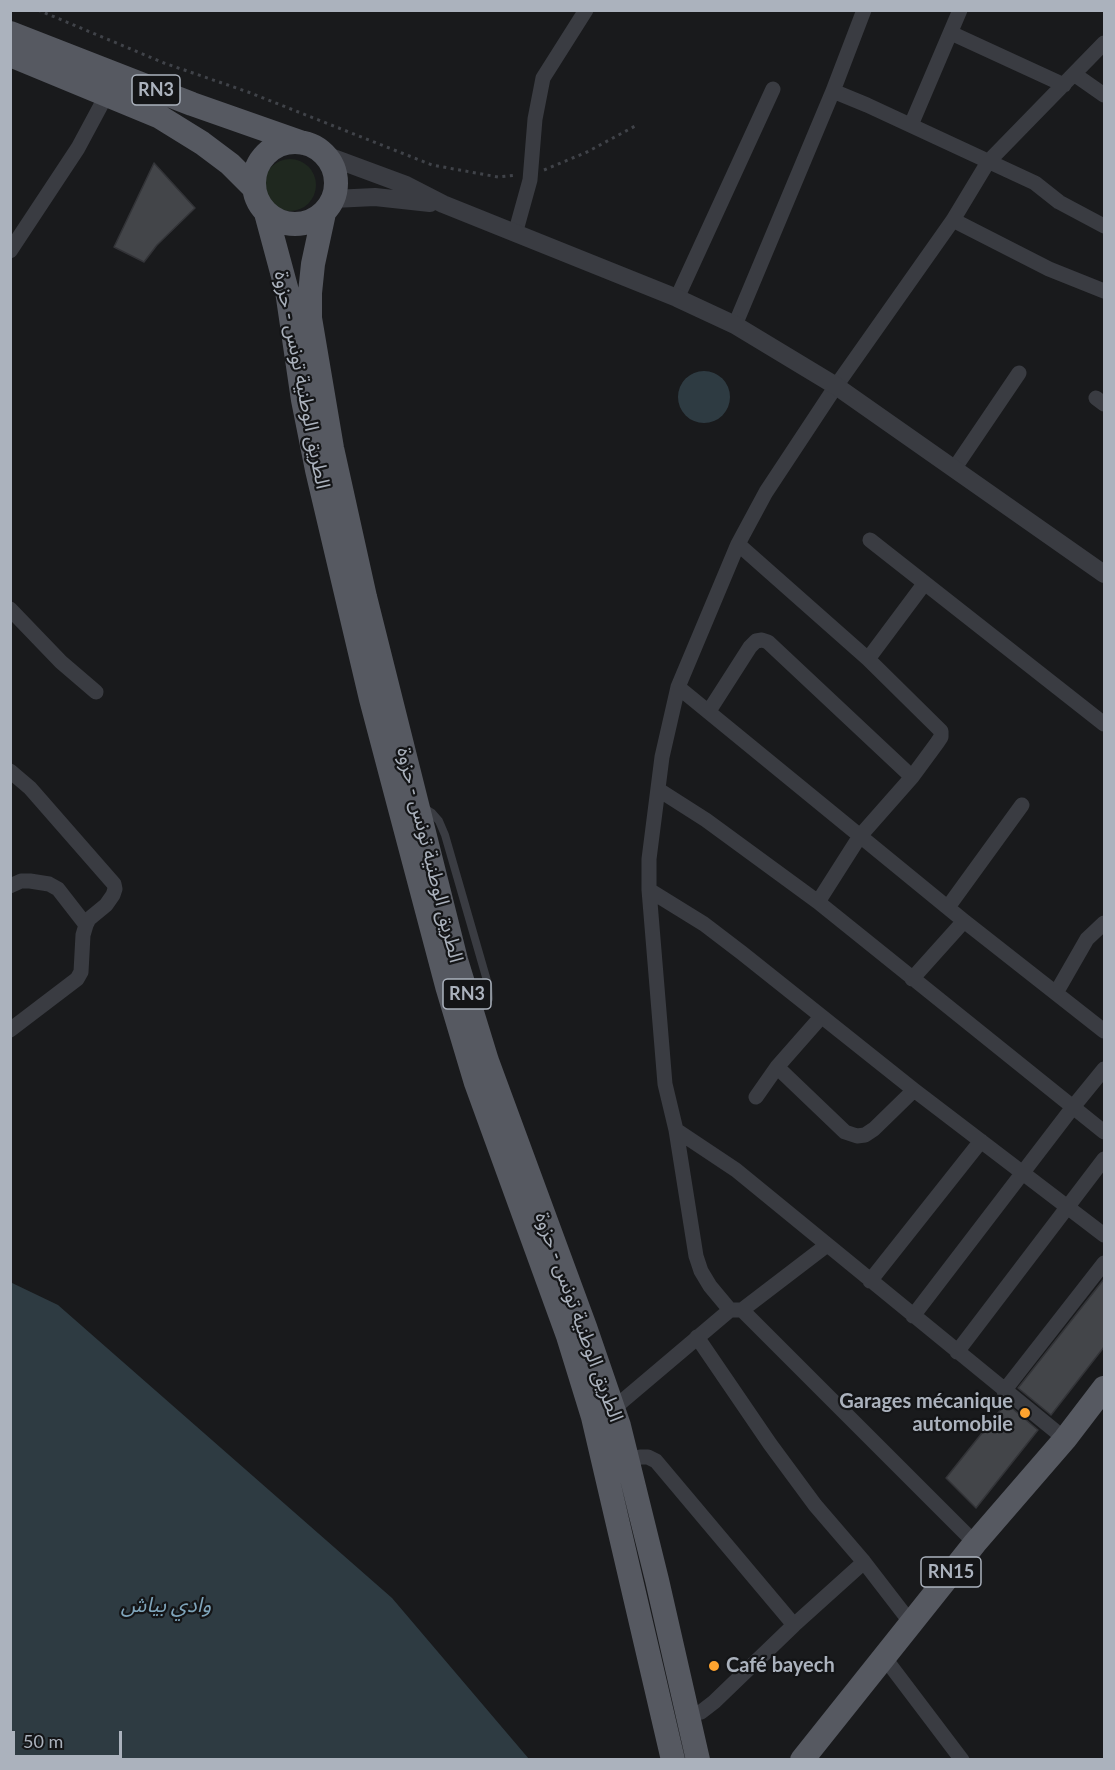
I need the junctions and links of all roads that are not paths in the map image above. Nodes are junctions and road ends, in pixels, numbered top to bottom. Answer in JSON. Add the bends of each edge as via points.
{"nodes":[{"id":1,"x":586,"y":10,"type":"edge"},
{"id":2,"x":864,"y":10,"type":"edge"},
{"id":3,"x":960,"y":10,"type":"edge"},
{"id":4,"x":951,"y":33,"type":"junction"},
{"id":5,"x":1104,"y":43,"type":"edge"},
{"id":6,"x":17,"y":52,"type":"edge"},
{"id":7,"x":1069,"y":80,"type":"junction"},
{"id":8,"x":773,"y":88,"type":"dead end"},
{"id":9,"x":833,"y":91,"type":"junction"},
{"id":10,"x":107,"y":94,"type":"junction"},
{"id":11,"x":1104,"y":95,"type":"edge"},
{"id":12,"x":910,"y":125,"type":"junction"},
{"id":13,"x":303,"y":143,"type":"junction"},
{"id":14,"x":325,"y":155,"type":"junction"},
{"id":15,"x":988,"y":162,"type":"junction"},
{"id":16,"x":254,"y":188,"type":"junction"},
{"id":17,"x":443,"y":204,"type":"junction"},
{"id":18,"x":328,"y":206,"type":"junction"},
{"id":19,"x":266,"y":213,"type":"junction"},
{"id":20,"x":953,"y":220,"type":"junction"},
{"id":21,"x":1104,"y":226,"type":"edge"},
{"id":22,"x":515,"y":234,"type":"junction"},
{"id":23,"x":10,"y":251,"type":"edge"},
{"id":24,"x":1104,"y":291,"type":"edge"},
{"id":25,"x":678,"y":298,"type":"junction"},
{"id":26,"x":735,"y":326,"type":"junction"},
{"id":27,"x":1020,"y":373,"type":"dead end"},
{"id":28,"x":836,"y":386,"type":"junction"},
{"id":29,"x":954,"y":469,"type":"junction"},
{"id":30,"x":870,"y":540,"type":"dead end"},
{"id":31,"x":738,"y":544,"type":"junction"},
{"id":32,"x":1104,"y":574,"type":"edge"},
{"id":33,"x":924,"y":584,"type":"junction"},
{"id":34,"x":10,"y":609,"type":"edge"},
{"id":35,"x":868,"y":659,"type":"junction"},
{"id":36,"x":678,"y":687,"type":"junction"},
{"id":37,"x":96,"y":692,"type":"dead end"},
{"id":38,"x":709,"y":711,"type":"junction"},
{"id":39,"x":1104,"y":724,"type":"edge"},
{"id":40,"x":390,"y":734,"type":"junction"},
{"id":41,"x":10,"y":771,"type":"edge"},
{"id":42,"x":912,"y":777,"type":"junction"},
{"id":43,"x":659,"y":790,"type":"junction"},
{"id":44,"x":1022,"y":805,"type":"dead end"},
{"id":45,"x":860,"y":836,"type":"junction"},
{"id":46,"x":10,"y":886,"type":"edge"},
{"id":47,"x":649,"y":890,"type":"junction"},
{"id":48,"x":818,"y":903,"type":"junction"},
{"id":49,"x":948,"y":907,"type":"junction"},
{"id":50,"x":964,"y":921,"type":"junction"},
{"id":51,"x":1104,"y":923,"type":"edge"},
{"id":52,"x":86,"y":925,"type":"junction"},
{"id":53,"x":912,"y":979,"type":"junction"},
{"id":54,"x":1056,"y":993,"type":"junction"},
{"id":55,"x":821,"y":1017,"type":"junction"},
{"id":56,"x":466,"y":1018,"type":"junction"},
{"id":57,"x":10,"y":1030,"type":"edge"},
{"id":58,"x":1104,"y":1031,"type":"edge"},
{"id":59,"x":777,"y":1067,"type":"junction"},
{"id":60,"x":1104,"y":1069,"type":"edge"},
{"id":61,"x":914,"y":1090,"type":"junction"},
{"id":62,"x":756,"y":1097,"type":"dead end"},
{"id":63,"x":1073,"y":1107,"type":"junction"},
{"id":64,"x":676,"y":1130,"type":"junction"},
{"id":65,"x":1104,"y":1132,"type":"edge"},
{"id":66,"x":981,"y":1141,"type":"junction"},
{"id":67,"x":1104,"y":1159,"type":"edge"},
{"id":68,"x":1023,"y":1173,"type":"junction"},
{"id":69,"x":1068,"y":1207,"type":"junction"},
{"id":70,"x":1104,"y":1235,"type":"edge"},
{"id":71,"x":827,"y":1245,"type":"junction"},
{"id":72,"x":1104,"y":1263,"type":"edge"},
{"id":73,"x":870,"y":1281,"type":"junction"},
{"id":74,"x":736,"y":1310,"type":"junction"},
{"id":75,"x":914,"y":1316,"type":"junction"},
{"id":76,"x":697,"y":1337,"type":"junction"},
{"id":77,"x":957,"y":1352,"type":"junction"},
{"id":78,"x":1104,"y":1388,"type":"edge"},
{"id":79,"x":1004,"y":1391,"type":"junction"},
{"id":80,"x":603,"y":1413,"type":"junction"},
{"id":81,"x":1065,"y":1439,"type":"junction"},
{"id":82,"x":628,"y":1462,"type":"junction"},
{"id":83,"x":975,"y":1543,"type":"junction"},
{"id":84,"x":864,"y":1562,"type":"junction"},
{"id":85,"x":911,"y":1623,"type":"junction"},
{"id":86,"x":794,"y":1625,"type":"junction"},
{"id":87,"x":884,"y":1657,"type":"junction"},
{"id":88,"x":688,"y":1714,"type":"junction"},
{"id":89,"x":673,"y":1760,"type":"edge"},
{"id":90,"x":698,"y":1760,"type":"edge"},
{"id":91,"x":802,"y":1760,"type":"edge"},
{"id":92,"x":962,"y":1760,"type":"edge"}],
"edges":[{"from":1,"to":22,"type":"street","via":[[543,78],[531,174]]},
{"from":2,"to":9,"type":"street"},
{"from":3,"to":4,"type":"street"},
{"from":4,"to":7,"type":"street"},
{"from":4,"to":12,"type":"street"},
{"from":5,"to":7,"type":"street"},
{"from":6,"to":10,"type":"main road","number":"RN3"},
{"from":6,"to":13,"type":"main road","number":"RN3","via":[[192,104]]},
{"from":7,"to":11,"type":"street"},
{"from":7,"to":15,"type":"street"},
{"from":8,"to":25,"type":"street"},
{"from":9,"to":12,"type":"street"},
{"from":9,"to":26,"type":"street"},
{"from":10,"to":16,"type":"main road","number":"RN3","via":[[160,117],[202,143]]},
{"from":10,"to":23,"type":"street","via":[[78,148]]},
{"from":12,"to":15,"type":"street"},
{"from":13,"to":14,"type":"main road","number":"RN3"},
{"from":13,"to":16,"type":"main road","via":[[273,148],[255,172]]},
{"from":14,"to":17,"type":"street","via":[[406,185]]},
{"from":14,"to":18,"type":"main road","number":"RN3","via":[[332,165],[336,188]]},
{"from":15,"to":20,"type":"street"},
{"from":15,"to":21,"type":"street","via":[[1035,183],[1059,202]]},
{"from":16,"to":19,"type":"main road","number":"RN3"},
{"from":17,"to":18,"type":"street","via":[[375,197]]},
{"from":17,"to":22,"type":"street"},
{"from":18,"to":19,"type":"main road","via":[[311,222],[295,225],[279,222]]},
{"from":18,"to":40,"type":"main road","name":"الطريق الوطنية تونس - حزوة","number":"RN3","via":[[313,264],[313,337]]},
{"from":19,"to":40,"type":"main road","name":"الطريق الوطنية تونس - حزوة","number":"RN3","via":[[287,291],[317,470]]},
{"from":20,"to":24,"type":"street","via":[[1049,269]]},
{"from":20,"to":28,"type":"street"},
{"from":22,"to":25,"type":"street"},
{"from":25,"to":26,"type":"street"},
{"from":26,"to":28,"type":"street"},
{"from":27,"to":29,"type":"street"},
{"from":28,"to":29,"type":"street"},
{"from":28,"to":31,"type":"street","via":[[766,492]]},
{"from":29,"to":32,"type":"street"},
{"from":30,"to":33,"type":"street"},
{"from":31,"to":35,"type":"street"},
{"from":31,"to":36,"type":"street"},
{"from":33,"to":35,"type":"street"},
{"from":33,"to":39,"type":"street"},
{"from":34,"to":37,"type":"street","via":[[60,662]]},
{"from":35,"to":42,"type":"street","via":[[941,731],[941,737]]},
{"from":36,"to":38,"type":"street"},
{"from":36,"to":43,"type":"street"},
{"from":38,"to":42,"type":"street","via":[[750,647],[762,640]]},
{"from":38,"to":45,"type":"street"},
{"from":40,"to":56,"type":"main road","name":"الطريق الوطنية تونس - حزوة","number":"RN3","via":[[417,804],[456,960]]},
{"from":40,"to":56,"type":"main road","name":"الطريق الوطنية تونس - حزوة","number":"RN3","via":[[447,986]]},
{"from":41,"to":52,"type":"street","via":[[30,788],[114,884],[113,895]]},
{"from":42,"to":45,"type":"street"},
{"from":43,"to":47,"type":"street","via":[[649,859]]},
{"from":43,"to":48,"type":"street","via":[[714,825]]},
{"from":44,"to":49,"type":"street"},
{"from":45,"to":48,"type":"street"},
{"from":45,"to":49,"type":"street"},
{"from":46,"to":52,"type":"street","via":[[21,881],[49,884],[58,889]]},
{"from":47,"to":55,"type":"street","via":[[714,932]]},
{"from":47,"to":64,"type":"street","via":[[665,1084]]},
{"from":48,"to":53,"type":"street"},
{"from":49,"to":50,"type":"street"},
{"from":50,"to":53,"type":"street"},
{"from":50,"to":54,"type":"street"},
{"from":51,"to":54,"type":"street","via":[[1087,939]]},
{"from":52,"to":57,"type":"street","via":[[77,978]]},
{"from":53,"to":63,"type":"street"},
{"from":54,"to":58,"type":"street"},
{"from":55,"to":59,"type":"street"},
{"from":55,"to":61,"type":"street"},
{"from":56,"to":80,"type":"main road","name":"الطريق الوطنية تونس - حزوة","number":"RN3","via":[[476,1083],[568,1336]]},
{"from":59,"to":61,"type":"street","via":[[845,1132],[856,1137],[874,1129]]},
{"from":59,"to":62,"type":"street"},
{"from":60,"to":63,"type":"street"},
{"from":61,"to":66,"type":"street"},
{"from":63,"to":65,"type":"street"},
{"from":63,"to":68,"type":"street"},
{"from":64,"to":71,"type":"street","via":[[736,1170]]},
{"from":64,"to":74,"type":"street","via":[[696,1256],[710,1286]]},
{"from":66,"to":68,"type":"street"},
{"from":66,"to":73,"type":"street"},
{"from":67,"to":69,"type":"street"},
{"from":68,"to":69,"type":"street"},
{"from":68,"to":75,"type":"street"},
{"from":69,"to":70,"type":"street"},
{"from":69,"to":77,"type":"street"},
{"from":71,"to":73,"type":"street"},
{"from":71,"to":74,"type":"street"},
{"from":72,"to":79,"type":"street"},
{"from":73,"to":75,"type":"street"},
{"from":74,"to":76,"type":"street"},
{"from":74,"to":83,"type":"street"},
{"from":75,"to":77,"type":"street"},
{"from":76,"to":80,"type":"street"},
{"from":76,"to":84,"type":"street","via":[[802,1488]]},
{"from":77,"to":79,"type":"street"},
{"from":78,"to":81,"type":"main road","number":"RN15"},
{"from":79,"to":81,"type":"street"},
{"from":80,"to":82,"type":"main road","name":"الطريق الوطنية تونس - حزوة","number":"RN3"},
{"from":80,"to":89,"type":"main road","name":"الطريق الوطنية تونس - حزوة","number":"RN3"},
{"from":81,"to":83,"type":"main road","number":"RN15"},
{"from":82,"to":86,"type":"street","via":[[640,1457],[656,1461]]},
{"from":82,"to":88,"type":"main road","name":"الطريق الوطنية تونس - حزوة","number":"RN3"},
{"from":83,"to":85,"type":"main road","number":"RN15"},
{"from":84,"to":85,"type":"street"},
{"from":84,"to":86,"type":"street"},
{"from":85,"to":87,"type":"main road","number":"RN15"},
{"from":86,"to":88,"type":"street","via":[[708,1707]]},
{"from":87,"to":91,"type":"main road","number":"RN15"},
{"from":87,"to":92,"type":"street"},
{"from":88,"to":90,"type":"main road","name":"الطريق الوطنية تونس - حزوة","number":"RN3"}]}
